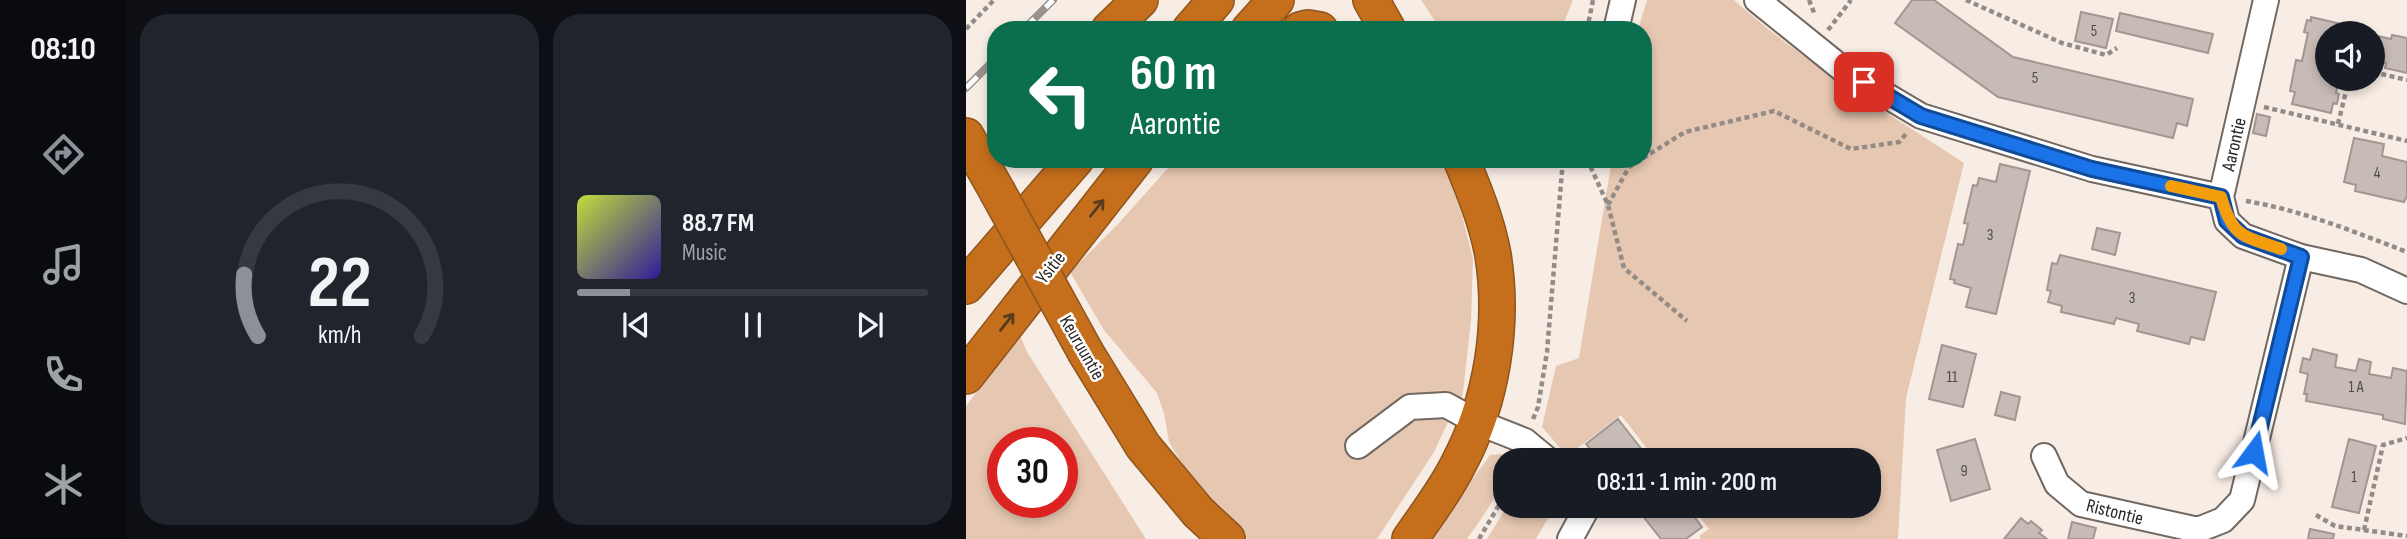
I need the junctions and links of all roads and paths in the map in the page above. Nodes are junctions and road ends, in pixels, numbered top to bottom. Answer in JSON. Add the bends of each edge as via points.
{"nodes":[{"id":1,"x":994,"y":0,"type":"edge"},
{"id":2,"x":1140,"y":0,"type":"edge"},
{"id":3,"x":1216,"y":0,"type":"edge"},
{"id":4,"x":1276,"y":0,"type":"edge"},
{"id":5,"x":1371,"y":0,"type":"edge"},
{"id":6,"x":1593,"y":0,"type":"edge"},
{"id":7,"x":1623,"y":0,"type":"edge"},
{"id":8,"x":1757,"y":0,"type":"edge"},
{"id":9,"x":1851,"y":0,"type":"edge"},
{"id":10,"x":1966,"y":0,"type":"edge"},
{"id":11,"x":2266,"y":0,"type":"edge"},
{"id":12,"x":1118,"y":21,"type":"edge"},
{"id":13,"x":1198,"y":21,"type":"edge"},
{"id":14,"x":1257,"y":21,"type":"edge"},
{"id":15,"x":1383,"y":21,"type":"edge"},
{"id":16,"x":1589,"y":21,"type":"edge"},
{"id":17,"x":1618,"y":21,"type":"edge"},
{"id":18,"x":966,"y":29,"type":"edge"},
{"id":19,"x":1824,"y":37,"type":"dead end"},
{"id":20,"x":2117,"y":48,"type":"dead end"},
{"id":21,"x":2385,"y":75,"type":"edge"},
{"id":22,"x":2407,"y":80,"type":"edge"},
{"id":23,"x":2346,"y":91,"type":"edge"},
{"id":24,"x":2243,"y":102,"type":"junction"},
{"id":25,"x":1921,"y":116,"type":"junction"},
{"id":26,"x":2338,"y":124,"type":"junction"},
{"id":27,"x":2407,"y":141,"type":"edge"},
{"id":28,"x":980,"y":144,"type":"edge"},
{"id":29,"x":1652,"y":153,"type":"edge"},
{"id":30,"x":987,"y":163,"type":"edge"},
{"id":31,"x":989,"y":168,"type":"edge"},
{"id":32,"x":1068,"y":168,"type":"edge"},
{"id":33,"x":1129,"y":168,"type":"edge"},
{"id":34,"x":1465,"y":168,"type":"edge"},
{"id":35,"x":1562,"y":168,"type":"edge"},
{"id":36,"x":1591,"y":168,"type":"edge"},
{"id":37,"x":1628,"y":168,"type":"edge"},
{"id":38,"x":2221,"y":197,"type":"junction"},
{"id":39,"x":1608,"y":205,"type":"junction"},
{"id":40,"x":2407,"y":252,"type":"edge"},
{"id":41,"x":2301,"y":257,"type":"junction"},
{"id":42,"x":966,"y":286,"type":"edge"},
{"id":43,"x":2407,"y":291,"type":"edge"},
{"id":44,"x":1687,"y":321,"type":"dead end"},
{"id":45,"x":966,"y":376,"type":"edge"},
{"id":46,"x":1477,"y":422,"type":"junction"},
{"id":47,"x":2407,"y":438,"type":"edge"},
{"id":48,"x":1525,"y":441,"type":"junction"},
{"id":49,"x":1143,"y":446,"type":"junction"},
{"id":50,"x":1359,"y":446,"type":"dead end"},
{"id":51,"x":1533,"y":448,"type":"edge"},
{"id":52,"x":2043,"y":456,"type":"dead end"},
{"id":53,"x":1493,"y":515,"type":"edge"},
{"id":54,"x":2316,"y":515,"type":"dead end"},
{"id":55,"x":1581,"y":518,"type":"edge"},
{"id":56,"x":2364,"y":530,"type":"junction"},
{"id":57,"x":2407,"y":536,"type":"edge"},
{"id":58,"x":1189,"y":539,"type":"edge"},
{"id":59,"x":1227,"y":539,"type":"edge"},
{"id":60,"x":1410,"y":539,"type":"edge"},
{"id":61,"x":1479,"y":539,"type":"edge"},
{"id":62,"x":1570,"y":539,"type":"edge"}],
"edges":[{"from":1,"to":18,"type":"path"},
{"from":2,"to":12,"type":"highway"},
{"from":3,"to":13,"type":"highway"},
{"from":4,"to":14,"type":"highway"},
{"from":5,"to":15,"type":"highway"},
{"from":6,"to":16,"type":"path"},
{"from":7,"to":17,"type":"street"},
{"from":8,"to":25,"type":"street","via":[[1844,71]]},
{"from":9,"to":19,"type":"path"},
{"from":10,"to":20,"type":"path","via":[[2062,43],[2106,55]]},
{"from":11,"to":24,"type":"street","name":"Aarontie"},
{"from":21,"to":22,"type":"path"},
{"from":23,"to":26,"type":"path"},
{"from":24,"to":26,"type":"path"},
{"from":24,"to":38,"type":"street","name":"Aarontie"},
{"from":25,"to":29,"type":"path","via":[[1899,142],[1852,149],[1774,111],[1685,132]]},
{"from":25,"to":38,"type":"street","via":[[2092,169]]},
{"from":26,"to":27,"type":"path"},
{"from":28,"to":30,"type":"highway","name":"Keuruuntie","bridge":true},
{"from":31,"to":49,"type":"highway","name":"Keuruuntie","bridge":true,"via":[[1086,353]]},
{"from":32,"to":42,"type":"highway"},
{"from":45,"to":33,"type":"highway","name":"Ysitie","one_way":true},
{"from":34,"to":46,"type":"highway","via":[[1493,255],[1497,314],[1490,374]]},
{"from":35,"to":48,"type":"path","via":[[1547,352],[1538,407]]},
{"from":36,"to":39,"type":"path"},
{"from":37,"to":39,"type":"path"},
{"from":38,"to":40,"type":"path","via":[[2269,205]]},
{"from":38,"to":41,"type":"street","name":"Aarontie","via":[[2227,221],[2243,236]]},
{"from":39,"to":44,"type":"path","via":[[1624,268]]},
{"from":41,"to":43,"type":"street","name":"Aarontie","via":[[2361,270]]},
{"from":41,"to":52,"type":"street","name":"Ristontie","via":[[2242,500],[2223,520],[2198,530],[2081,504],[2057,484]]},
{"from":46,"to":48,"type":"street"},
{"from":46,"to":50,"type":"street","via":[[1446,405],[1410,407]]},
{"from":46,"to":60,"type":"highway","via":[[1460,463]]},
{"from":47,"to":56,"type":"path","via":[[2383,445]]},
{"from":48,"to":51,"type":"street"},
{"from":49,"to":58,"type":"highway","name":"Keuruuntie","via":[[1156,486]]},
{"from":49,"to":59,"type":"highway","name":"Keuruuntie"},
{"from":53,"to":61,"type":"path"},
{"from":54,"to":56,"type":"path","via":[[2335,526]]},
{"from":55,"to":62,"type":"street"},
{"from":56,"to":57,"type":"path"}]}
